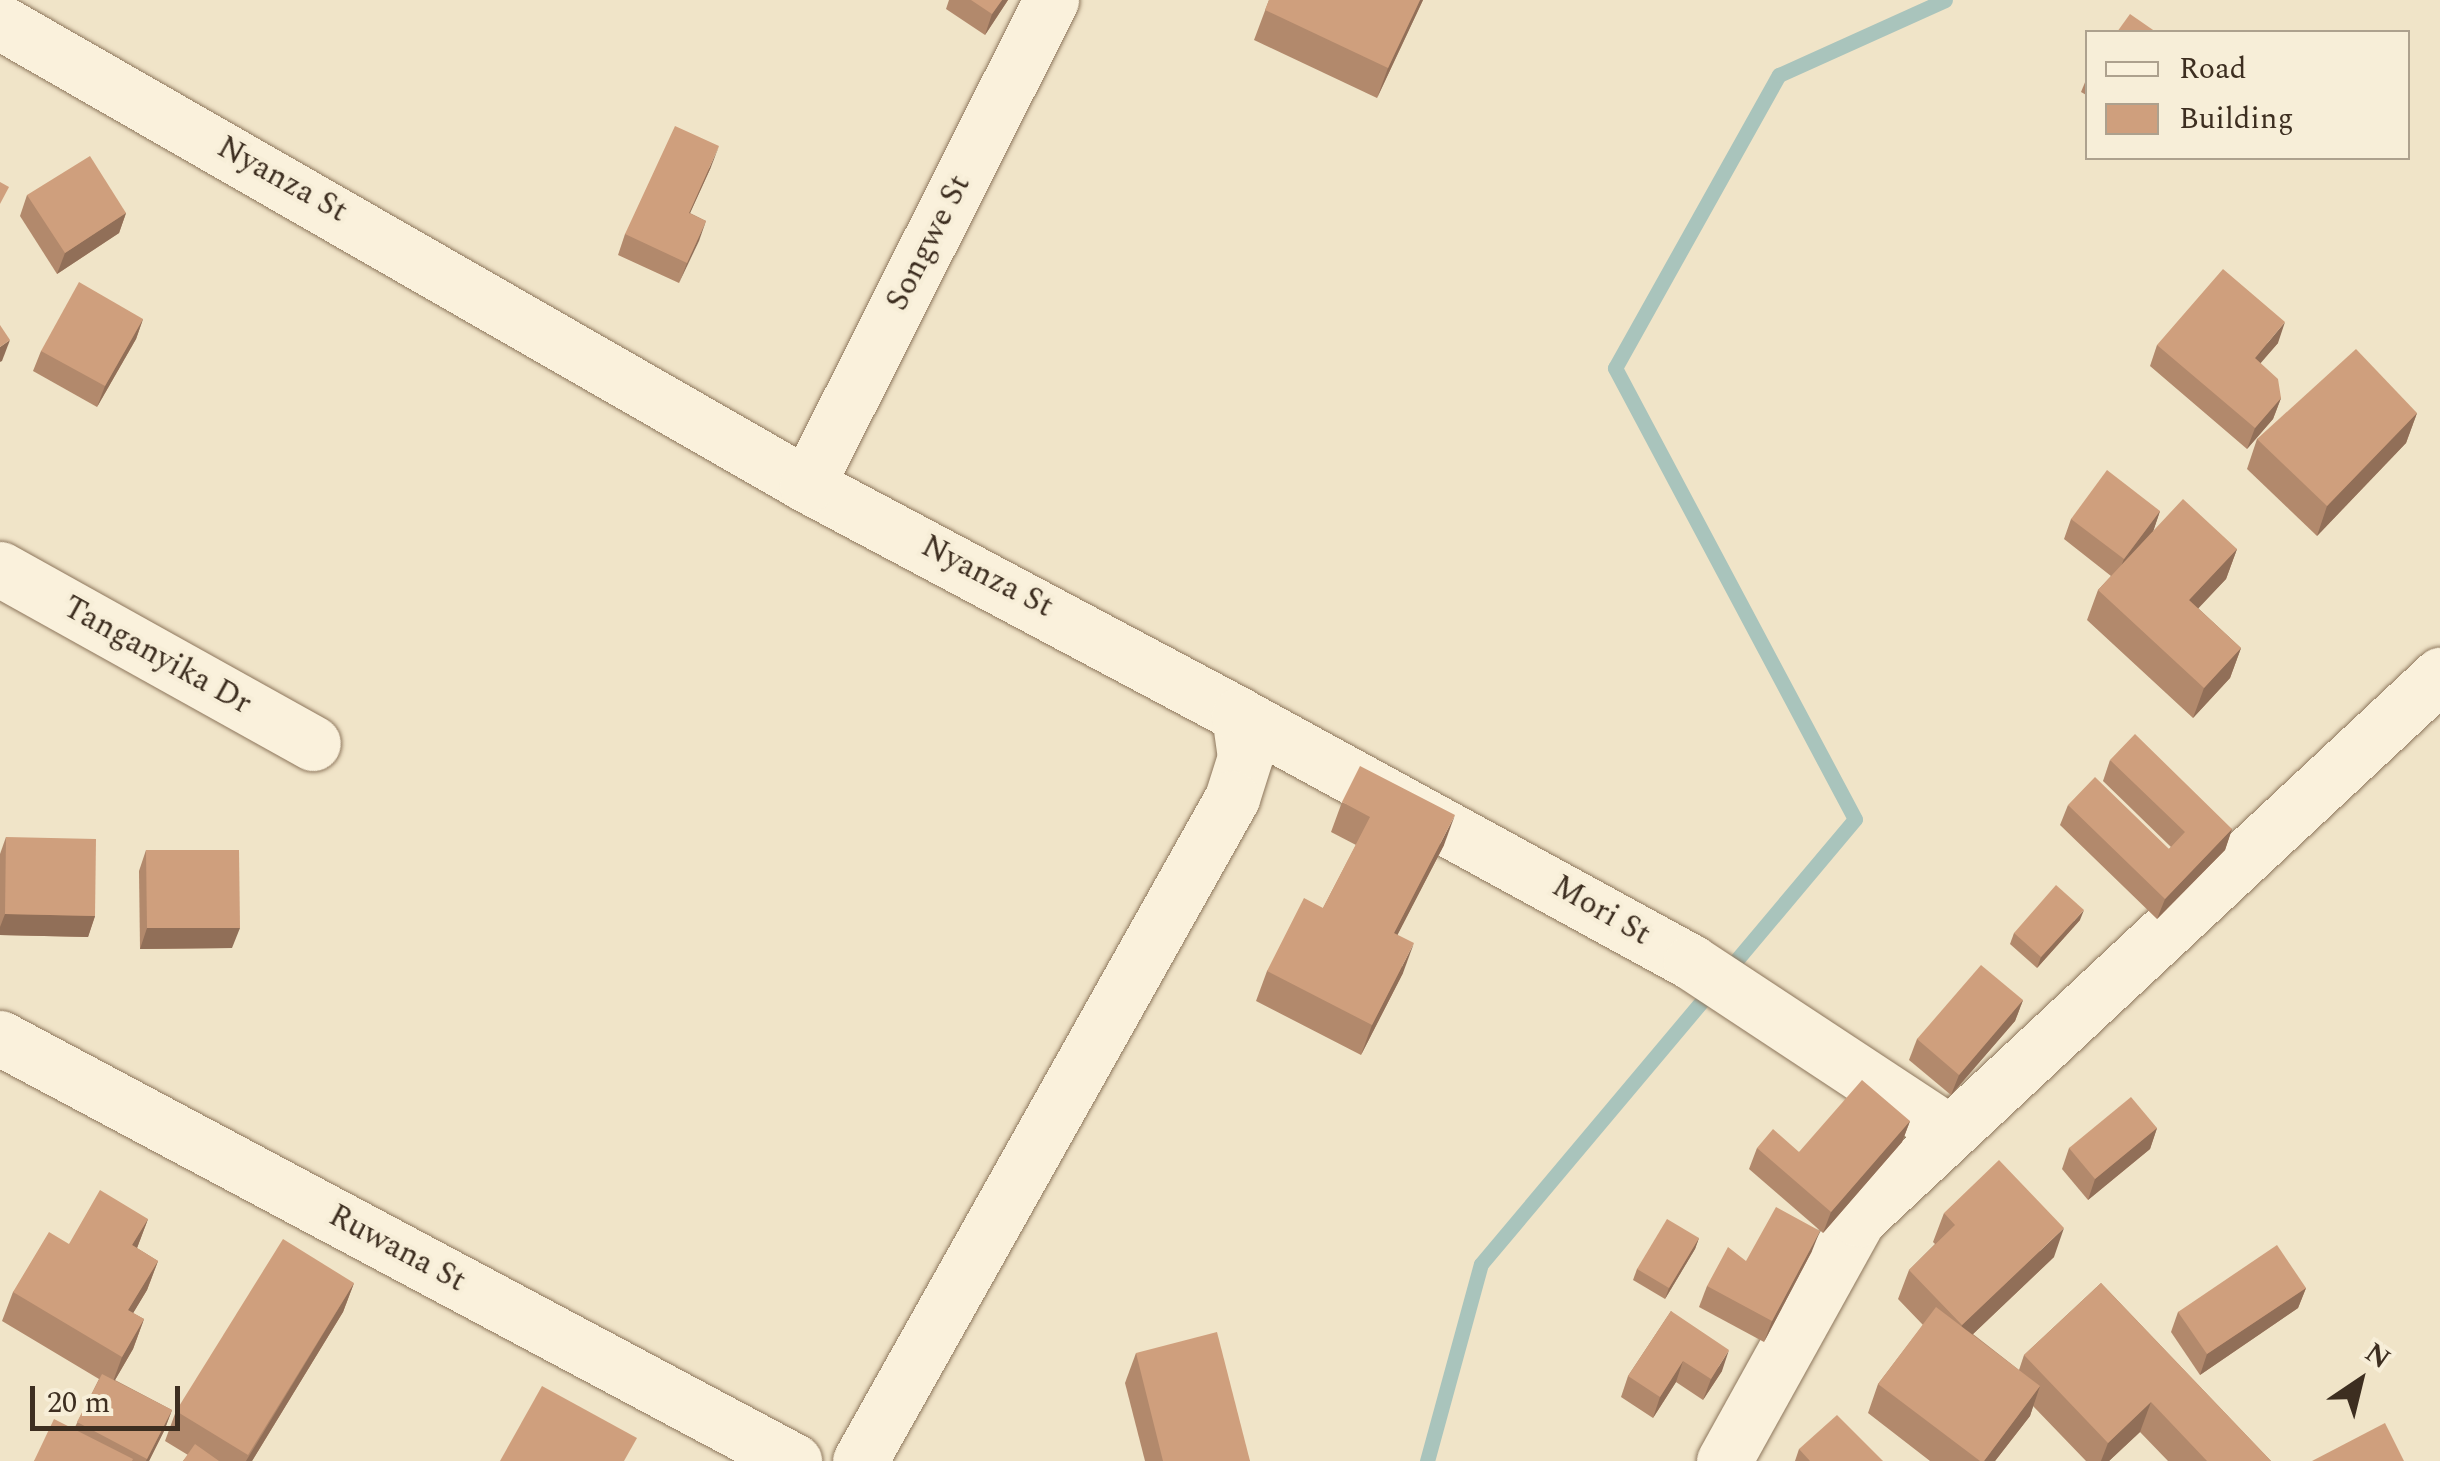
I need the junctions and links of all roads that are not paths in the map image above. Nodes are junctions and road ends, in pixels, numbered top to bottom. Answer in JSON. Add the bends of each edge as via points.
{"nodes":[{"id":1,"x":1051,"y":0,"type":"edge"},
{"id":2,"x":0,"y":22,"type":"edge"},
{"id":3,"x":808,"y":486,"type":"junction"},
{"id":4,"x":0,"y":569,"type":"edge"},
{"id":5,"x":2440,"y":676,"type":"edge"},
{"id":6,"x":1240,"y":714,"type":"junction"},
{"id":7,"x":313,"y":743,"type":"dead end"},
{"id":8,"x":0,"y":1038,"type":"edge"},
{"id":9,"x":1949,"y":1132,"type":"junction"},
{"id":10,"x":794,"y":1461,"type":"edge"},
{"id":11,"x":860,"y":1461,"type":"edge"},
{"id":12,"x":1724,"y":1461,"type":"edge"}],
"edges":[{"from":1,"to":3,"type":"street","name":"Songwe St"},
{"from":2,"to":3,"type":"street","name":"Nyanza St"},
{"from":3,"to":6,"type":"street","name":"Nyanza St"},
{"from":4,"to":7,"type":"street","name":"Tanganyika Dr"},
{"from":5,"to":9,"type":"street"},
{"from":6,"to":9,"type":"street","name":"Mori St","via":[[1691,962]]},
{"from":6,"to":11,"type":"street","via":[[1245,758],[1232,798]]},
{"from":8,"to":10,"type":"street","name":"Ruwana St"},
{"from":9,"to":12,"type":"street","via":[[1858,1219]]}]}
